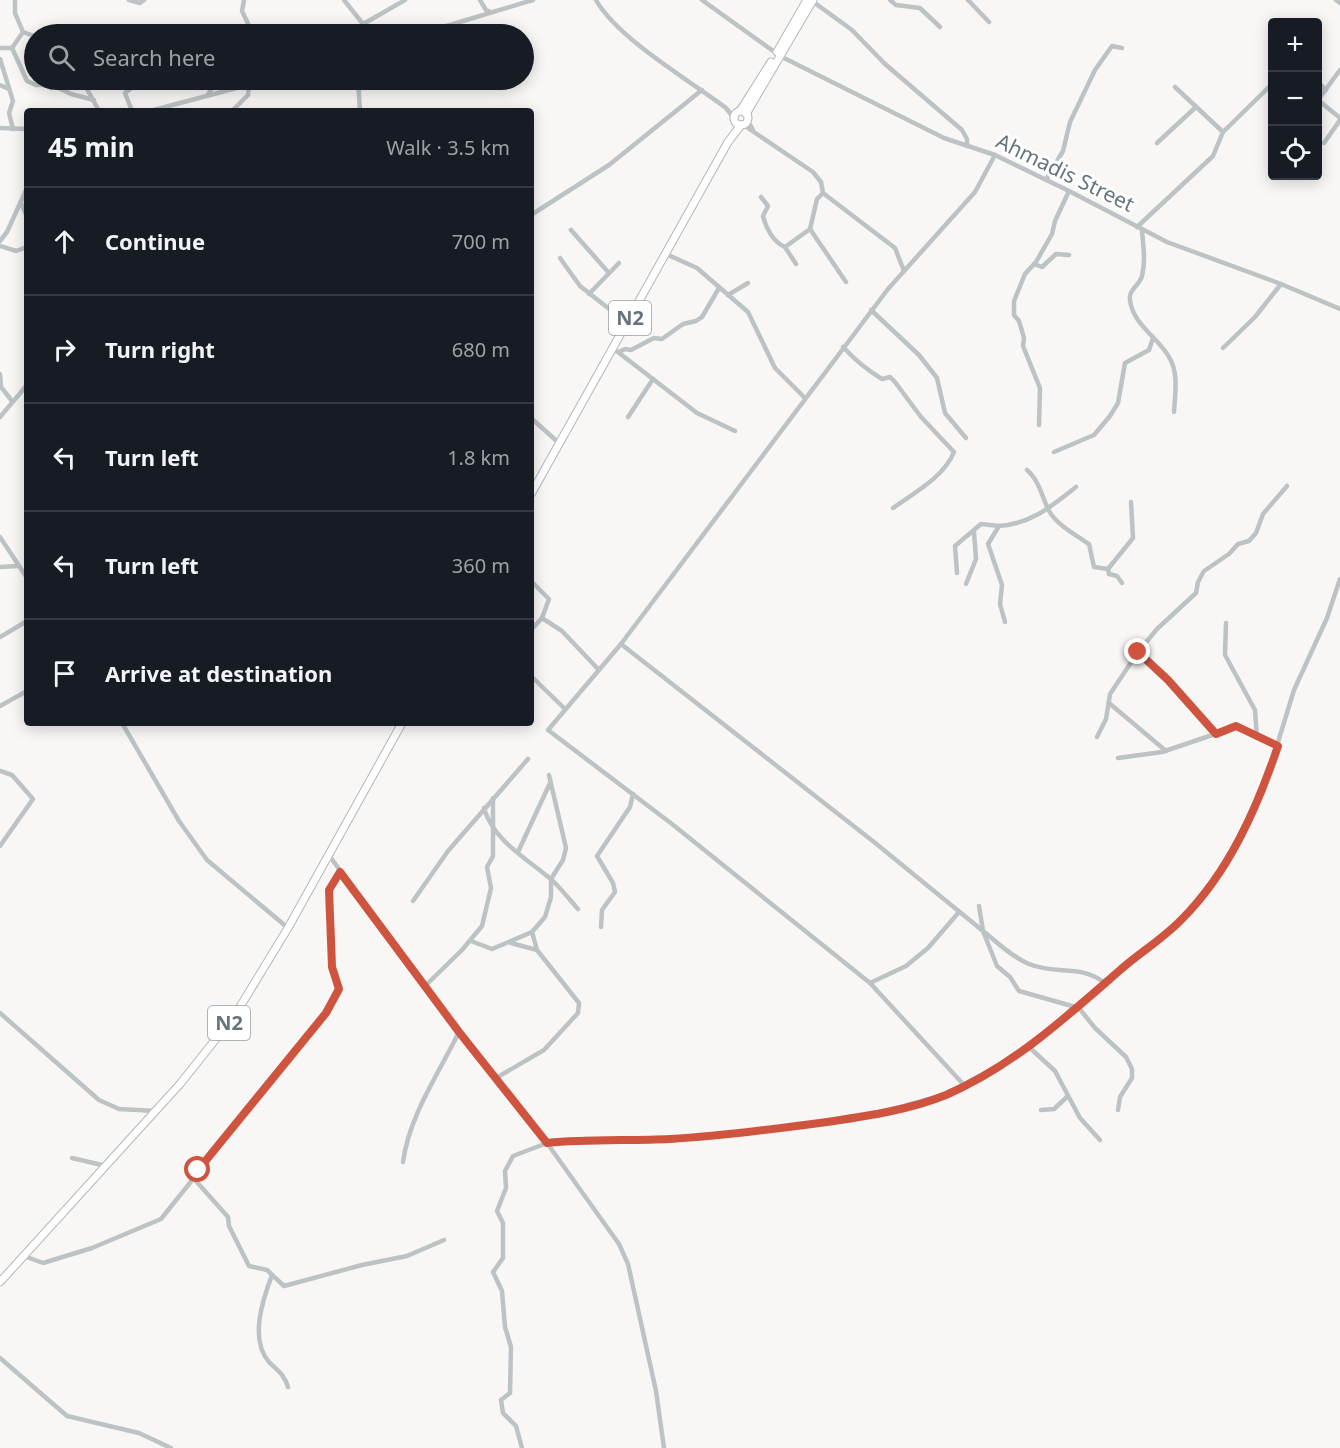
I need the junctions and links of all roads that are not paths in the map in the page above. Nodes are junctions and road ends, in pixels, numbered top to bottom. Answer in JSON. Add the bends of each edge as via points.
{"nodes":[{"id":1,"x":15,"y":0,"type":"edge"},
{"id":2,"x":129,"y":0,"type":"edge"},
{"id":3,"x":144,"y":0,"type":"edge"},
{"id":4,"x":244,"y":0,"type":"edge"},
{"id":5,"x":344,"y":0,"type":"edge"},
{"id":6,"x":405,"y":0,"type":"edge"},
{"id":7,"x":480,"y":0,"type":"edge"},
{"id":8,"x":533,"y":0,"type":"edge"},
{"id":9,"x":596,"y":0,"type":"edge"},
{"id":10,"x":702,"y":0,"type":"edge"},
{"id":11,"x":811,"y":0,"type":"edge"},
{"id":12,"x":890,"y":0,"type":"edge"},
{"id":13,"x":968,"y":0,"type":"edge"},
{"id":14,"x":1336,"y":0,"type":"edge"},
{"id":15,"x":1340,"y":3,"type":"edge"},
{"id":16,"x":491,"y":12,"type":"junction"},
{"id":17,"x":989,"y":22,"type":"dead end"},
{"id":18,"x":365,"y":23,"type":"joint"},
{"id":19,"x":248,"y":24,"type":"edge"},
{"id":20,"x":452,"y":24,"type":"edge"},
{"id":21,"x":940,"y":27,"type":"dead end"},
{"id":22,"x":23,"y":32,"type":"joint"},
{"id":23,"x":0,"y":48,"type":"edge"},
{"id":24,"x":12,"y":48,"type":"junction"},
{"id":25,"x":1122,"y":48,"type":"dead end"},
{"id":26,"x":778,"y":54,"type":"junction"},
{"id":27,"x":0,"y":59,"type":"edge"},
{"id":28,"x":1340,"y":70,"type":"edge"},
{"id":29,"x":24,"y":74,"type":"edge"},
{"id":30,"x":0,"y":85,"type":"edge"},
{"id":31,"x":1322,"y":86,"type":"edge"},
{"id":32,"x":1175,"y":87,"type":"dead end"},
{"id":33,"x":1268,"y":88,"type":"edge"},
{"id":34,"x":9,"y":89,"type":"junction"},
{"id":35,"x":63,"y":90,"type":"edge"},
{"id":36,"x":88,"y":90,"type":"edge"},
{"id":37,"x":129,"y":90,"type":"edge"},
{"id":38,"x":211,"y":90,"type":"edge"},
{"id":39,"x":230,"y":90,"type":"edge"},
{"id":40,"x":248,"y":90,"type":"edge"},
{"id":41,"x":359,"y":90,"type":"edge"},
{"id":42,"x":702,"y":90,"type":"junction"},
{"id":43,"x":1326,"y":90,"type":"junction"},
{"id":44,"x":1322,"y":94,"type":"edge"},
{"id":45,"x":207,"y":96,"type":"junction"},
{"id":46,"x":94,"y":100,"type":"junction"},
{"id":47,"x":1322,"y":104,"type":"edge"},
{"id":48,"x":238,"y":105,"type":"junction"},
{"id":49,"x":1196,"y":106,"type":"junction"},
{"id":50,"x":98,"y":108,"type":"edge"},
{"id":51,"x":131,"y":108,"type":"edge"},
{"id":52,"x":161,"y":108,"type":"edge"},
{"id":53,"x":235,"y":108,"type":"edge"},
{"id":54,"x":240,"y":108,"type":"edge"},
{"id":55,"x":360,"y":108,"type":"edge"},
{"id":56,"x":741,"y":118,"type":"junction"},
{"id":57,"x":1340,"y":119,"type":"edge"},
{"id":58,"x":0,"y":128,"type":"edge"},
{"id":59,"x":13,"y":129,"type":"junction"},
{"id":60,"x":24,"y":129,"type":"edge"},
{"id":61,"x":1223,"y":132,"type":"junction"},
{"id":62,"x":1157,"y":143,"type":"dead end"},
{"id":63,"x":1324,"y":143,"type":"dead end"},
{"id":64,"x":968,"y":146,"type":"junction"},
{"id":65,"x":995,"y":155,"type":"junction"},
{"id":66,"x":1046,"y":180,"type":"junction"},
{"id":67,"x":1069,"y":191,"type":"junction"},
{"id":68,"x":823,"y":193,"type":"junction"},
{"id":69,"x":24,"y":196,"type":"edge"},
{"id":70,"x":761,"y":197,"type":"dead end"},
{"id":71,"x":21,"y":203,"type":"junction"},
{"id":72,"x":24,"y":210,"type":"edge"},
{"id":73,"x":534,"y":213,"type":"edge"},
{"id":74,"x":1137,"y":227,"type":"junction"},
{"id":75,"x":810,"y":229,"type":"junction"},
{"id":76,"x":572,"y":230,"type":"dead end"},
{"id":77,"x":1143,"y":230,"type":"junction"},
{"id":78,"x":0,"y":244,"type":"edge"},
{"id":79,"x":785,"y":247,"type":"junction"},
{"id":80,"x":24,"y":248,"type":"edge"},
{"id":81,"x":666,"y":254,"type":"junction"},
{"id":82,"x":1069,"y":255,"type":"dead end"},
{"id":83,"x":560,"y":258,"type":"dead end"},
{"id":84,"x":619,"y":263,"type":"dead end"},
{"id":85,"x":796,"y":264,"type":"dead end"},
{"id":86,"x":1034,"y":264,"type":"junction"},
{"id":87,"x":904,"y":271,"type":"junction"},
{"id":88,"x":609,"y":273,"type":"junction"},
{"id":89,"x":846,"y":282,"type":"dead end"},
{"id":90,"x":748,"y":283,"type":"dead end"},
{"id":91,"x":1281,"y":284,"type":"junction"},
{"id":92,"x":719,"y":288,"type":"junction"},
{"id":93,"x":589,"y":294,"type":"junction"},
{"id":94,"x":728,"y":295,"type":"junction"},
{"id":95,"x":1340,"y":309,"type":"edge"},
{"id":96,"x":872,"y":310,"type":"junction"},
{"id":97,"x":627,"y":323,"type":"junction"},
{"id":98,"x":1153,"y":338,"type":"junction"},
{"id":99,"x":843,"y":347,"type":"junction"},
{"id":100,"x":1223,"y":348,"type":"dead end"},
{"id":101,"x":616,"y":351,"type":"junction"},
{"id":102,"x":0,"y":374,"type":"edge"},
{"id":103,"x":653,"y":379,"type":"junction"},
{"id":104,"x":24,"y":388,"type":"edge"},
{"id":105,"x":805,"y":398,"type":"junction"},
{"id":106,"x":12,"y":401,"type":"junction"},
{"id":107,"x":1174,"y":412,"type":"dead end"},
{"id":108,"x":0,"y":417,"type":"edge"},
{"id":109,"x":628,"y":417,"type":"dead end"},
{"id":110,"x":534,"y":421,"type":"edge"},
{"id":111,"x":1039,"y":425,"type":"dead end"},
{"id":112,"x":735,"y":431,"type":"dead end"},
{"id":113,"x":966,"y":438,"type":"dead end"},
{"id":114,"x":560,"y":444,"type":"junction"},
{"id":115,"x":1054,"y":452,"type":"dead end"},
{"id":116,"x":1027,"y":470,"type":"dead end"},
{"id":117,"x":1287,"y":486,"type":"dead end"},
{"id":118,"x":1076,"y":488,"type":"dead end"},
{"id":119,"x":534,"y":489,"type":"edge"},
{"id":120,"x":1131,"y":502,"type":"dead end"},
{"id":121,"x":893,"y":508,"type":"dead end"},
{"id":122,"x":1048,"y":508,"type":"junction"},
{"id":123,"x":999,"y":526,"type":"junction"},
{"id":124,"x":974,"y":532,"type":"junction"},
{"id":125,"x":0,"y":537,"type":"edge"},
{"id":126,"x":18,"y":566,"type":"junction"},
{"id":127,"x":0,"y":567,"type":"edge"},
{"id":128,"x":1108,"y":569,"type":"junction"},
{"id":129,"x":957,"y":573,"type":"dead end"},
{"id":130,"x":24,"y":574,"type":"edge"},
{"id":131,"x":1340,"y":579,"type":"edge"},
{"id":132,"x":1122,"y":583,"type":"dead end"},
{"id":133,"x":534,"y":584,"type":"edge"},
{"id":134,"x":966,"y":584,"type":"dead end"},
{"id":135,"x":542,"y":618,"type":"junction"},
{"id":136,"x":1005,"y":622,"type":"dead end"},
{"id":137,"x":24,"y":623,"type":"edge"},
{"id":138,"x":1226,"y":623,"type":"dead end"},
{"id":139,"x":534,"y":627,"type":"edge"},
{"id":140,"x":0,"y":637,"type":"edge"},
{"id":141,"x":621,"y":644,"type":"junction"},
{"id":142,"x":1138,"y":652,"type":"junction"},
{"id":143,"x":598,"y":669,"type":"junction"},
{"id":144,"x":534,"y":679,"type":"edge"},
{"id":145,"x":24,"y":693,"type":"edge"},
{"id":146,"x":1109,"y":703,"type":"junction"},
{"id":147,"x":0,"y":706,"type":"edge"},
{"id":148,"x":564,"y":708,"type":"junction"},
{"id":149,"x":124,"y":726,"type":"edge"},
{"id":150,"x":400,"y":726,"type":"edge"},
{"id":151,"x":1216,"y":734,"type":"junction"},
{"id":152,"x":1097,"y":737,"type":"dead end"},
{"id":153,"x":1257,"y":738,"type":"junction"},
{"id":154,"x":1278,"y":746,"type":"junction"},
{"id":155,"x":1166,"y":751,"type":"junction"},
{"id":156,"x":1118,"y":758,"type":"dead end"},
{"id":157,"x":528,"y":759,"type":"dead end"},
{"id":158,"x":0,"y":771,"type":"edge"},
{"id":159,"x":549,"y":775,"type":"dead end"},
{"id":160,"x":550,"y":783,"type":"junction"},
{"id":161,"x":633,"y":794,"type":"junction"},
{"id":162,"x":493,"y":798,"type":"junction"},
{"id":163,"x":484,"y":808,"type":"junction"},
{"id":164,"x":494,"y":830,"type":"junction"},
{"id":165,"x":0,"y":846,"type":"edge"},
{"id":166,"x":518,"y":852,"type":"junction"},
{"id":167,"x":327,"y":853,"type":"junction"},
{"id":168,"x":340,"y":872,"type":"junction"},
{"id":169,"x":550,"y":879,"type":"junction"},
{"id":170,"x":413,"y":901,"type":"dead end"},
{"id":171,"x":979,"y":906,"type":"dead end"},
{"id":172,"x":578,"y":909,"type":"dead end"},
{"id":173,"x":960,"y":912,"type":"junction"},
{"id":174,"x":601,"y":927,"type":"dead end"},
{"id":175,"x":288,"y":928,"type":"junction"},
{"id":176,"x":983,"y":931,"type":"junction"},
{"id":177,"x":532,"y":932,"type":"junction"},
{"id":178,"x":471,"y":941,"type":"junction"},
{"id":179,"x":511,"y":943,"type":"junction"},
{"id":180,"x":537,"y":950,"type":"junction"},
{"id":181,"x":870,"y":983,"type":"junction"},
{"id":182,"x":1105,"y":983,"type":"junction"},
{"id":183,"x":425,"y":986,"type":"junction"},
{"id":184,"x":1079,"y":1008,"type":"junction"},
{"id":185,"x":0,"y":1013,"type":"edge"},
{"id":186,"x":459,"y":1032,"type":"junction"},
{"id":187,"x":1030,"y":1047,"type":"junction"},
{"id":188,"x":496,"y":1078,"type":"junction"},
{"id":189,"x":964,"y":1085,"type":"junction"},
{"id":190,"x":1068,"y":1096,"type":"junction"},
{"id":191,"x":1041,"y":1110,"type":"dead end"},
{"id":192,"x":1118,"y":1110,"type":"dead end"},
{"id":193,"x":156,"y":1111,"type":"junction"},
{"id":194,"x":1100,"y":1140,"type":"dead end"},
{"id":195,"x":547,"y":1143,"type":"junction"},
{"id":196,"x":72,"y":1158,"type":"dead end"},
{"id":197,"x":403,"y":1162,"type":"dead end"},
{"id":198,"x":106,"y":1166,"type":"junction"},
{"id":199,"x":198,"y":1170,"type":"junction"},
{"id":200,"x":444,"y":1240,"type":"dead end"},
{"id":201,"x":24,"y":1256,"type":"junction"},
{"id":202,"x":272,"y":1275,"type":"junction"},
{"id":203,"x":0,"y":1282,"type":"edge"},
{"id":204,"x":0,"y":1358,"type":"edge"},
{"id":205,"x":288,"y":1387,"type":"dead end"},
{"id":206,"x":171,"y":1448,"type":"edge"},
{"id":207,"x":522,"y":1448,"type":"edge"},
{"id":208,"x":664,"y":1448,"type":"edge"}],
"edges":[{"from":1,"to":22,"type":"street","via":[[15,13]]},
{"from":2,"to":3,"type":"street"},
{"from":4,"to":19,"type":"street","via":[[242,11]]},
{"from":5,"to":18,"type":"street"},
{"from":6,"to":18,"type":"street"},
{"from":7,"to":16,"type":"street"},
{"from":8,"to":16,"type":"street"},
{"from":9,"to":42,"type":"street","via":[[629,36]]},
{"from":10,"to":26,"type":"street","name":"Ahmadis Street"},
{"from":11,"to":26,"type":"highway","number":"N2"},
{"from":11,"to":64,"type":"street","via":[[852,30],[962,130]]},
{"from":12,"to":21,"type":"street","via":[[896,5],[920,8]]},
{"from":13,"to":17,"type":"street"},
{"from":14,"to":15,"type":"street"},
{"from":16,"to":20,"type":"street"},
{"from":22,"to":24,"type":"street"},
{"from":23,"to":24,"type":"street"},
{"from":24,"to":29,"type":"street"},
{"from":25,"to":66,"type":"street","via":[[1112,46],[1095,70],[1070,122],[1063,151]]},
{"from":26,"to":56,"type":"highway","number":"N2"},
{"from":26,"to":64,"type":"street","name":"Ahmadis Street"},
{"from":27,"to":34,"type":"street"},
{"from":28,"to":43,"type":"street"},
{"from":30,"to":34,"type":"street"},
{"from":31,"to":43,"type":"street"},
{"from":32,"to":49,"type":"street"},
{"from":33,"to":61,"type":"street"},
{"from":34,"to":59,"type":"street"},
{"from":35,"to":46,"type":"street"},
{"from":36,"to":46,"type":"street"},
{"from":37,"to":51,"type":"street","via":[[124,93]]},
{"from":38,"to":45,"type":"street"},
{"from":39,"to":45,"type":"street"},
{"from":40,"to":48,"type":"street"},
{"from":41,"to":55,"type":"street"},
{"from":42,"to":56,"type":"street"},
{"from":42,"to":73,"type":"street","via":[[609,165]]},
{"from":43,"to":44,"type":"street"},
{"from":45,"to":52,"type":"street"},
{"from":46,"to":50,"type":"street"},
{"from":47,"to":57,"type":"street"},
{"from":48,"to":53,"type":"street"},
{"from":48,"to":54,"type":"street"},
{"from":49,"to":61,"type":"street"},
{"from":49,"to":62,"type":"street"},
{"from":56,"to":68,"type":"street","via":[[813,172]]},
{"from":56,"to":81,"type":"highway","number":"N2"},
{"from":57,"to":63,"type":"street"},
{"from":58,"to":59,"type":"street"},
{"from":59,"to":60,"type":"street"},
{"from":61,"to":74,"type":"street","via":[[1213,156]]},
{"from":64,"to":65,"type":"street","name":"Ahmadis Street"},
{"from":65,"to":66,"type":"street","name":"Ahmadis Street"},
{"from":65,"to":87,"type":"street","via":[[975,192]]},
{"from":66,"to":67,"type":"street","name":"Ahmadis Street"},
{"from":67,"to":74,"type":"street","name":"Ahmadis Street"},
{"from":67,"to":86,"type":"street","via":[[1052,234]]},
{"from":68,"to":75,"type":"street","via":[[817,199]]},
{"from":68,"to":87,"type":"street","via":[[894,248]]},
{"from":69,"to":71,"type":"street"},
{"from":70,"to":79,"type":"street","via":[[768,206],[763,216],[767,229]]},
{"from":71,"to":72,"type":"street"},
{"from":71,"to":78,"type":"street"},
{"from":74,"to":77,"type":"street","name":"Ahmadis Street"},
{"from":75,"to":79,"type":"street"},
{"from":75,"to":89,"type":"street"},
{"from":76,"to":88,"type":"street"},
{"from":77,"to":91,"type":"street","name":"Ahmadis Street"},
{"from":77,"to":98,"type":"street","via":[[1146,260],[1142,279],[1130,301],[1137,319]]},
{"from":78,"to":80,"type":"street","via":[[16,252]]},
{"from":79,"to":85,"type":"street"},
{"from":81,"to":92,"type":"street","via":[[697,268]]},
{"from":81,"to":97,"type":"highway","number":"N2"},
{"from":82,"to":86,"type":"street","via":[[1056,254],[1042,267]]},
{"from":83,"to":93,"type":"street"},
{"from":84,"to":88,"type":"street"},
{"from":86,"to":111,"type":"street","via":[[1025,274],[1014,301],[1014,315],[1040,388]]},
{"from":87,"to":96,"type":"street"},
{"from":88,"to":93,"type":"street"},
{"from":90,"to":94,"type":"street"},
{"from":91,"to":95,"type":"street","name":"Ahmadis Street"},
{"from":91,"to":100,"type":"street"},
{"from":92,"to":94,"type":"street"},
{"from":92,"to":101,"type":"street","via":[[696,321],[683,324],[662,339]]},
{"from":93,"to":97,"type":"street"},
{"from":94,"to":105,"type":"street","via":[[752,318],[775,368]]},
{"from":96,"to":99,"type":"street"},
{"from":96,"to":113,"type":"street","via":[[920,355],[936,378],[945,413]]},
{"from":97,"to":101,"type":"highway","number":"N2"},
{"from":98,"to":107,"type":"street","via":[[1170,357],[1174,369]]},
{"from":98,"to":115,"type":"street","via":[[1149,350],[1125,363],[1118,403],[1094,435]]},
{"from":99,"to":105,"type":"street"},
{"from":99,"to":121,"type":"street","via":[[874,374],[882,379],[890,377],[954,452],[918,492]]},
{"from":101,"to":103,"type":"street"},
{"from":101,"to":114,"type":"highway","number":"N2"},
{"from":102,"to":106,"type":"street","via":[[1,387]]},
{"from":103,"to":109,"type":"street"},
{"from":103,"to":112,"type":"street","via":[[697,413]]},
{"from":104,"to":106,"type":"street"},
{"from":105,"to":141,"type":"street"},
{"from":106,"to":108,"type":"street"},
{"from":110,"to":114,"type":"street"},
{"from":114,"to":119,"type":"highway","number":"N2"},
{"from":116,"to":122,"type":"street","via":[[1035,477]]},
{"from":117,"to":142,"type":"street","via":[[1263,514],[1249,541],[1238,544],[1204,571],[1196,593]]},
{"from":118,"to":122,"type":"street"},
{"from":120,"to":128,"type":"street","via":[[1133,538]]},
{"from":122,"to":123,"type":"street","via":[[1015,525]]},
{"from":122,"to":128,"type":"street","via":[[1089,544],[1094,567]]},
{"from":123,"to":124,"type":"street","via":[[981,525]]},
{"from":123,"to":136,"type":"street","via":[[988,544],[1002,585],[1000,604]]},
{"from":124,"to":129,"type":"street","via":[[955,546]]},
{"from":124,"to":134,"type":"street","via":[[975,559]]},
{"from":125,"to":126,"type":"street"},
{"from":126,"to":127,"type":"street"},
{"from":126,"to":130,"type":"street"},
{"from":128,"to":132,"type":"street"},
{"from":131,"to":154,"type":"street","via":[[1294,690]]},
{"from":133,"to":135,"type":"street","via":[[549,599]]},
{"from":135,"to":139,"type":"street"},
{"from":135,"to":143,"type":"street","via":[[562,631]]},
{"from":137,"to":140,"type":"street"},
{"from":138,"to":153,"type":"street","via":[[1225,655],[1255,711]]},
{"from":141,"to":143,"type":"street"},
{"from":141,"to":173,"type":"street"},
{"from":142,"to":146,"type":"street","via":[[1110,694]]},
{"from":142,"to":151,"type":"street"},
{"from":143,"to":148,"type":"street"},
{"from":144,"to":148,"type":"street"},
{"from":145,"to":147,"type":"street"},
{"from":146,"to":152,"type":"street"},
{"from":146,"to":155,"type":"street"},
{"from":148,"to":161,"type":"street","via":[[548,730]]},
{"from":149,"to":175,"type":"street","via":[[179,821],[207,860]]},
{"from":150,"to":167,"type":"highway","number":"N2"},
{"from":151,"to":153,"type":"street","via":[[1236,726]]},
{"from":151,"to":155,"type":"street"},
{"from":153,"to":154,"type":"street"},
{"from":154,"to":182,"type":"street","via":[[1250,819],[1205,893],[1182,920]]},
{"from":155,"to":156,"type":"street"},
{"from":157,"to":162,"type":"street"},
{"from":158,"to":165,"type":"street","via":[[12,776],[33,799]]},
{"from":159,"to":160,"type":"street"},
{"from":160,"to":166,"type":"street"},
{"from":160,"to":169,"type":"street","via":[[566,848]]},
{"from":161,"to":174,"type":"street","via":[[630,807],[597,856],[615,892],[602,910]]},
{"from":161,"to":181,"type":"street"},
{"from":162,"to":163,"type":"street"},
{"from":162,"to":164,"type":"street"},
{"from":163,"to":164,"type":"street"},
{"from":163,"to":170,"type":"street","via":[[432,871]]},
{"from":164,"to":166,"type":"street"},
{"from":164,"to":178,"type":"street","via":[[493,856],[487,867],[491,888],[482,926]]},
{"from":166,"to":169,"type":"street"},
{"from":167,"to":168,"type":"street"},
{"from":167,"to":175,"type":"highway","number":"N2"},
{"from":168,"to":183,"type":"street"},
{"from":168,"to":199,"type":"street","via":[[329,890],[332,967],[339,989],[326,1013]]},
{"from":169,"to":172,"type":"street"},
{"from":169,"to":177,"type":"street","via":[[551,897],[545,916]]},
{"from":171,"to":176,"type":"street"},
{"from":173,"to":176,"type":"street"},
{"from":173,"to":181,"type":"street","via":[[906,966]]},
{"from":175,"to":193,"type":"highway","number":"N2","via":[[235,1015]]},
{"from":176,"to":182,"type":"street","via":[[1028,964],[1056,971],[1091,972]]},
{"from":176,"to":184,"type":"street","via":[[990,954],[1018,991]]},
{"from":177,"to":179,"type":"street"},
{"from":177,"to":180,"type":"street"},
{"from":178,"to":179,"type":"street","via":[[492,949]]},
{"from":178,"to":183,"type":"street"},
{"from":179,"to":180,"type":"street"},
{"from":180,"to":188,"type":"street","via":[[579,1003],[579,1014],[544,1050]]},
{"from":181,"to":189,"type":"street"},
{"from":182,"to":184,"type":"street"},
{"from":183,"to":186,"type":"street"},
{"from":184,"to":187,"type":"street"},
{"from":184,"to":192,"type":"street","via":[[1126,1056],[1132,1069]]},
{"from":185,"to":193,"type":"street","via":[[99,1100],[119,1109]]},
{"from":186,"to":188,"type":"street"},
{"from":186,"to":197,"type":"street","via":[[412,1120]]},
{"from":187,"to":189,"type":"street"},
{"from":187,"to":190,"type":"street","via":[[1055,1071]]},
{"from":188,"to":195,"type":"street"},
{"from":189,"to":195,"type":"street","via":[[924,1102],[853,1118],[678,1138]]},
{"from":190,"to":191,"type":"street","via":[[1054,1109]]},
{"from":190,"to":194,"type":"street","via":[[1080,1118]]},
{"from":193,"to":198,"type":"highway","number":"N2"},
{"from":195,"to":207,"type":"street","via":[[513,1156],[505,1171],[506,1188],[497,1211],[503,1223],[503,1258],[493,1272],[502,1291],[512,1359],[510,1393],[501,1400],[503,1413],[516,1426]]},
{"from":195,"to":208,"type":"street","via":[[608,1226],[628,1264],[656,1391]]},
{"from":196,"to":198,"type":"street"},
{"from":198,"to":201,"type":"highway","number":"N2"},
{"from":199,"to":201,"type":"street","via":[[161,1219],[92,1248],[43,1263]]},
{"from":199,"to":202,"type":"street","via":[[196,1181],[228,1217],[249,1266]]},
{"from":200,"to":202,"type":"street","via":[[407,1256],[292,1285],[284,1286]]},
{"from":201,"to":203,"type":"highway","number":"N2"},
{"from":202,"to":205,"type":"street","via":[[261,1305],[260,1339],[266,1356],[285,1377]]},
{"from":204,"to":206,"type":"street","via":[[67,1416],[139,1432]]}]}
